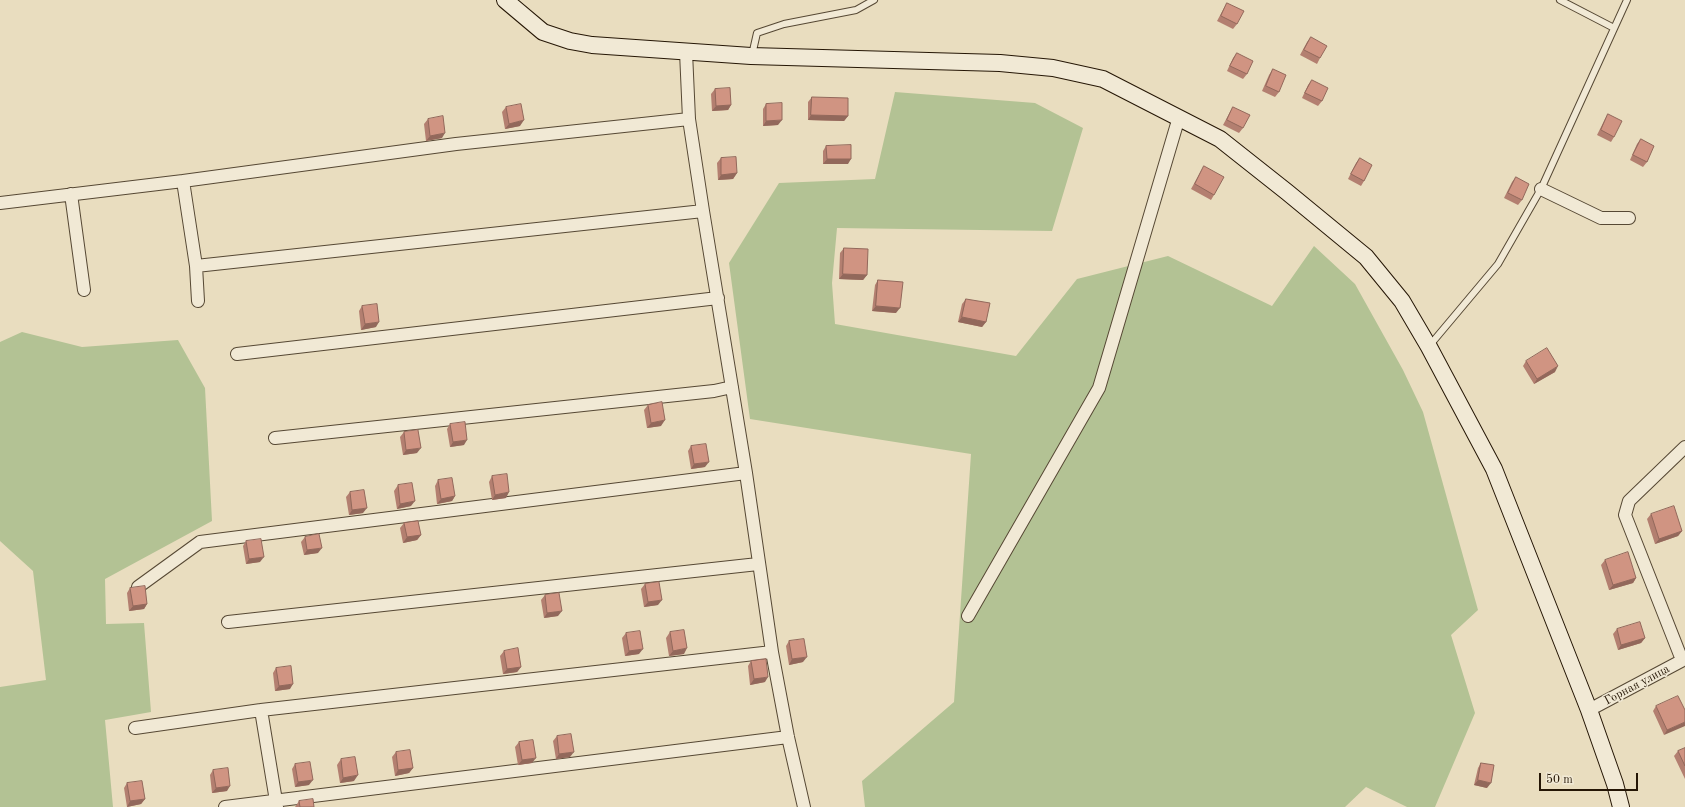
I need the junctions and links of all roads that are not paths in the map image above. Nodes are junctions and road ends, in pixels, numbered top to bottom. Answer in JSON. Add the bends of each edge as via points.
{"nodes":[{"id":1,"x":504,"y":0,"type":"edge"},
{"id":2,"x":874,"y":0,"type":"edge"},
{"id":3,"x":1560,"y":0,"type":"edge"},
{"id":4,"x":1628,"y":0,"type":"edge"},
{"id":5,"x":1614,"y":28,"type":"junction"},
{"id":6,"x":686,"y":52,"type":"junction"},
{"id":7,"x":752,"y":56,"type":"junction"},
{"id":8,"x":1180,"y":117,"type":"junction"},
{"id":9,"x":689,"y":119,"type":"junction"},
{"id":10,"x":183,"y":181,"type":"junction"},
{"id":11,"x":1541,"y":189,"type":"junction"},
{"id":12,"x":71,"y":194,"type":"junction"},
{"id":13,"x":0,"y":203,"type":"edge"},
{"id":14,"x":703,"y":211,"type":"junction"},
{"id":15,"x":1629,"y":218,"type":"dead end"},
{"id":16,"x":196,"y":266,"type":"junction"},
{"id":17,"x":84,"y":290,"type":"dead end"},
{"id":18,"x":718,"y":298,"type":"junction"},
{"id":19,"x":198,"y":301,"type":"dead end"},
{"id":20,"x":1429,"y":347,"type":"junction"},
{"id":21,"x":237,"y":354,"type":"dead end"},
{"id":22,"x":732,"y":387,"type":"junction"},
{"id":23,"x":275,"y":438,"type":"dead end"},
{"id":24,"x":1685,"y":447,"type":"edge"},
{"id":25,"x":746,"y":473,"type":"junction"},
{"id":26,"x":758,"y":564,"type":"junction"},
{"id":27,"x":138,"y":588,"type":"edge"},
{"id":28,"x":968,"y":616,"type":"dead end"},
{"id":29,"x":228,"y":622,"type":"dead end"},
{"id":30,"x":772,"y":652,"type":"junction"},
{"id":31,"x":1684,"y":660,"type":"edge"},
{"id":32,"x":261,"y":710,"type":"junction"},
{"id":33,"x":1588,"y":710,"type":"junction"},
{"id":34,"x":135,"y":728,"type":"dead end"},
{"id":35,"x":788,"y":736,"type":"junction"},
{"id":36,"x":277,"y":804,"type":"edge"},
{"id":37,"x":225,"y":807,"type":"edge"},
{"id":38,"x":804,"y":807,"type":"edge"},
{"id":39,"x":1621,"y":807,"type":"edge"}],
"edges":[{"from":1,"to":6,"type":"main road","via":[[543,32],[570,41]]},
{"from":2,"to":7,"type":"lane","via":[[856,10],[784,24],[757,33]]},
{"from":3,"to":5,"type":"lane"},
{"from":4,"to":5,"type":"lane"},
{"from":5,"to":11,"type":"lane"},
{"from":6,"to":7,"type":"main road"},
{"from":6,"to":9,"type":"street"},
{"from":7,"to":8,"type":"main road","via":[[1000,63],[1054,68],[1102,79]]},
{"from":8,"to":20,"type":"main road","via":[[1220,139],[1366,257],[1402,301]]},
{"from":8,"to":28,"type":"street","via":[[1099,388]]},
{"from":9,"to":10,"type":"street","via":[[456,144]]},
{"from":9,"to":14,"type":"street"},
{"from":10,"to":12,"type":"street"},
{"from":10,"to":16,"type":"street"},
{"from":11,"to":15,"type":"street","via":[[1602,218]]},
{"from":11,"to":20,"type":"lane","via":[[1498,264]]},
{"from":12,"to":13,"type":"street"},
{"from":12,"to":17,"type":"street"},
{"from":14,"to":16,"type":"street"},
{"from":14,"to":18,"type":"street"},
{"from":16,"to":19,"type":"street"},
{"from":18,"to":21,"type":"street"},
{"from":18,"to":22,"type":"street"},
{"from":20,"to":33,"type":"main road","via":[[1494,469]]},
{"from":22,"to":23,"type":"street","via":[[714,392]]},
{"from":22,"to":25,"type":"street"},
{"from":24,"to":31,"type":"street","via":[[1629,501],[1625,515]]},
{"from":25,"to":26,"type":"street"},
{"from":25,"to":27,"type":"street","via":[[200,542]]},
{"from":26,"to":29,"type":"street"},
{"from":26,"to":30,"type":"street"},
{"from":30,"to":32,"type":"street"},
{"from":30,"to":35,"type":"street"},
{"from":31,"to":33,"type":"street","name":"Горная улица"},
{"from":32,"to":34,"type":"street"},
{"from":32,"to":36,"type":"street"},
{"from":33,"to":39,"type":"main road"},
{"from":35,"to":36,"type":"street"},
{"from":35,"to":38,"type":"street"},
{"from":36,"to":37,"type":"street"}]}
